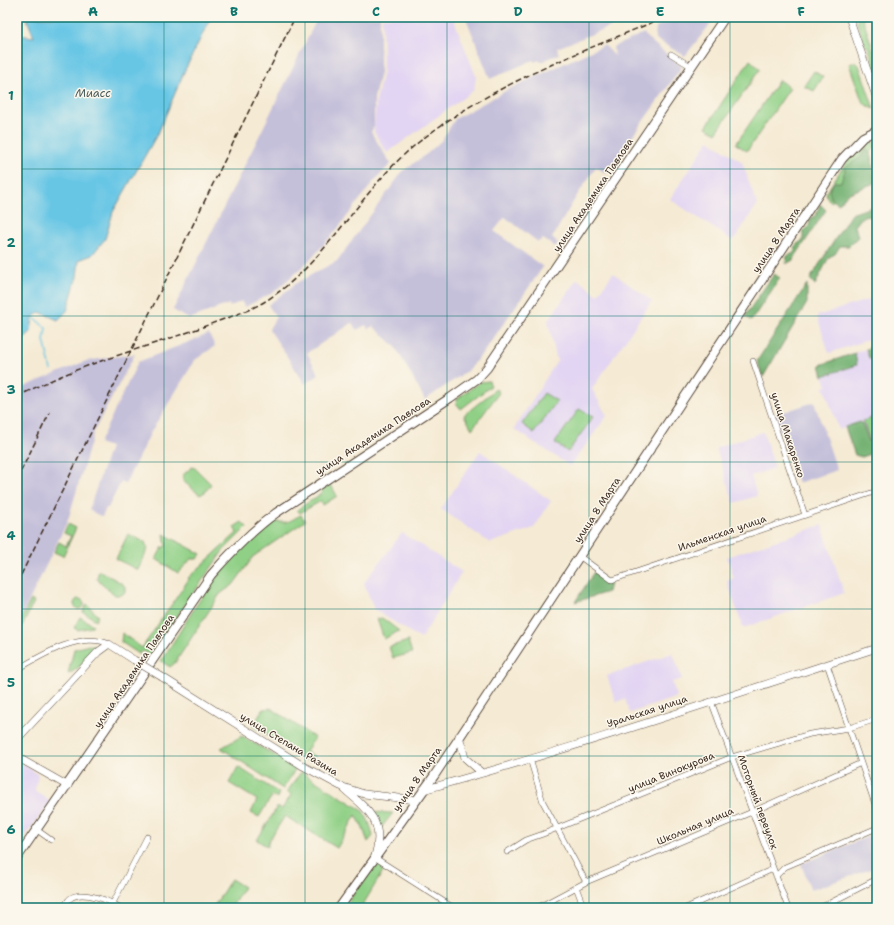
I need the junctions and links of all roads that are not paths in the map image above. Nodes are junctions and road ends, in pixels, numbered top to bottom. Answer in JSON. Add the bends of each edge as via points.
{"nodes":[{"id":1,"x":725,"y":17,"type":"edge"},
{"id":2,"x":849,"y":17,"type":"edge"},
{"id":3,"x":671,"y":54,"type":"dead end"},
{"id":4,"x":692,"y":67,"type":"junction"},
{"id":5,"x":877,"y":99,"type":"edge"},
{"id":6,"x":877,"y":130,"type":"edge"},
{"id":7,"x":754,"y":361,"type":"dead end"},
{"id":8,"x":877,"y":491,"type":"edge"},
{"id":9,"x":805,"y":515,"type":"junction"},
{"id":10,"x":579,"y":556,"type":"junction"},
{"id":11,"x":109,"y":644,"type":"junction"},
{"id":12,"x":877,"y":648,"type":"edge"},
{"id":13,"x":827,"y":664,"type":"junction"},
{"id":14,"x":17,"y":671,"type":"edge"},
{"id":15,"x":711,"y":701,"type":"junction"},
{"id":16,"x":877,"y":719,"type":"edge"},
{"id":17,"x":849,"y":728,"type":"junction"},
{"id":18,"x":459,"y":736,"type":"junction"},
{"id":19,"x":17,"y":739,"type":"edge"},
{"id":20,"x":17,"y":757,"type":"edge"},
{"id":21,"x":732,"y":757,"type":"junction"},
{"id":22,"x":530,"y":759,"type":"junction"},
{"id":23,"x":861,"y":763,"type":"junction"},
{"id":24,"x":482,"y":773,"type":"junction"},
{"id":25,"x":68,"y":786,"type":"junction"},
{"id":26,"x":340,"y":786,"type":"junction"},
{"id":27,"x":423,"y":790,"type":"junction"},
{"id":28,"x":875,"y":793,"type":"edge"},
{"id":29,"x":416,"y":800,"type":"junction"},
{"id":30,"x":877,"y":810,"type":"edge"},
{"id":31,"x":752,"y":812,"type":"junction"},
{"id":32,"x":877,"y":828,"type":"edge"},
{"id":33,"x":556,"y":829,"type":"junction"},
{"id":34,"x":37,"y":830,"type":"junction"},
{"id":35,"x":147,"y":837,"type":"dead end"},
{"id":36,"x":50,"y":840,"type":"dead end"},
{"id":37,"x":507,"y":852,"type":"dead end"},
{"id":38,"x":374,"y":857,"type":"junction"},
{"id":39,"x":17,"y":858,"type":"edge"},
{"id":40,"x":773,"y":869,"type":"junction"},
{"id":41,"x":776,"y":876,"type":"junction"},
{"id":42,"x":877,"y":879,"type":"edge"},
{"id":43,"x":586,"y":882,"type":"junction"},
{"id":44,"x":576,"y":888,"type":"junction"},
{"id":45,"x":113,"y":903,"type":"junction"},
{"id":46,"x":65,"y":908,"type":"edge"},
{"id":47,"x":121,"y":908,"type":"edge"},
{"id":48,"x":339,"y":908,"type":"edge"},
{"id":49,"x":454,"y":908,"type":"edge"},
{"id":50,"x":537,"y":908,"type":"edge"},
{"id":51,"x":584,"y":908,"type":"edge"},
{"id":52,"x":686,"y":908,"type":"edge"},
{"id":53,"x":788,"y":908,"type":"edge"},
{"id":54,"x":820,"y":908,"type":"edge"}],
"edges":[{"from":1,"to":4,"type":"main road","name":"улица Академика Павлова"},
{"from":2,"to":5,"type":"main road"},
{"from":3,"to":4,"type":"street"},
{"from":4,"to":25,"type":"main road","name":"улица Академика Павлова","via":[[477,379],[313,487],[252,531],[211,575]]},
{"from":6,"to":10,"type":"main road","name":"улица 8 Марта","via":[[863,138],[842,159]]},
{"from":7,"to":9,"type":"street","name":"улица Макаренко"},
{"from":8,"to":9,"type":"street","name":"Ильменская улица"},
{"from":9,"to":10,"type":"street","name":"Ильменская улица","via":[[612,580]]},
{"from":10,"to":18,"type":"main road","name":"улица 8 Марта"},
{"from":11,"to":14,"type":"street","via":[[91,640],[55,649]]},
{"from":11,"to":19,"type":"main road","via":[[98,652]]},
{"from":11,"to":26,"type":"main road","name":"улица Степана Разина","bridge":true,"via":[[315,773]]},
{"from":12,"to":13,"type":"main road","name":"Уральская улица"},
{"from":13,"to":15,"type":"main road","name":"Уральская улица"},
{"from":13,"to":17,"type":"street"},
{"from":15,"to":21,"type":"street","name":"Моторный переулок"},
{"from":15,"to":22,"type":"main road","name":"Уральская улица","via":[[573,748]]},
{"from":16,"to":17,"type":"street","name":"улица Винокурова"},
{"from":17,"to":21,"type":"street","name":"улица Винокурова","via":[[810,734]]},
{"from":17,"to":23,"type":"street"},
{"from":18,"to":24,"type":"main road","via":[[465,758]]},
{"from":18,"to":27,"type":"main road","name":"улица 8 Марта"},
{"from":20,"to":25,"type":"main road"},
{"from":21,"to":31,"type":"street","name":"Моторный переулок"},
{"from":21,"to":33,"type":"street","name":"улица Винокурова"},
{"from":22,"to":24,"type":"main road","name":"Уральская улица"},
{"from":22,"to":33,"type":"street"},
{"from":23,"to":28,"type":"street"},
{"from":23,"to":31,"type":"street","name":"Школьная улица"},
{"from":24,"to":27,"type":"main road","name":"Уральская улица"},
{"from":25,"to":34,"type":"main road","name":"улица Академика Павлова"},
{"from":26,"to":29,"type":"main road","name":"улица Степана Разина","via":[[364,794]]},
{"from":26,"to":38,"type":"main road","via":[[367,808],[374,819],[379,833]]},
{"from":27,"to":29,"type":"main road","name":"улица 8 Марта"},
{"from":28,"to":30,"type":"street"},
{"from":29,"to":38,"type":"main road","name":"улица 8 Марта"},
{"from":31,"to":40,"type":"street","name":"Моторный переулок"},
{"from":31,"to":43,"type":"street","name":"Школьная улица"},
{"from":32,"to":41,"type":"street","via":[[785,867]]},
{"from":33,"to":37,"type":"street","name":"улица Винокурова","via":[[526,840]]},
{"from":33,"to":43,"type":"street"},
{"from":34,"to":36,"type":"street"},
{"from":34,"to":39,"type":"main road","name":"улица Академика Павлова"},
{"from":35,"to":45,"type":"street"},
{"from":38,"to":48,"type":"main road","name":"улица 8 Марта"},
{"from":38,"to":49,"type":"street"},
{"from":40,"to":41,"type":"street","name":"Моторный переулок"},
{"from":40,"to":52,"type":"street"},
{"from":41,"to":53,"type":"street","name":"Моторный переулок"},
{"from":42,"to":54,"type":"street"},
{"from":43,"to":44,"type":"street","name":"Школьная улица"},
{"from":44,"to":50,"type":"street","name":"Школьная улица"},
{"from":44,"to":51,"type":"street"},
{"from":45,"to":46,"type":"street","via":[[80,894],[73,895],[66,902]]},
{"from":45,"to":47,"type":"street"}]}
